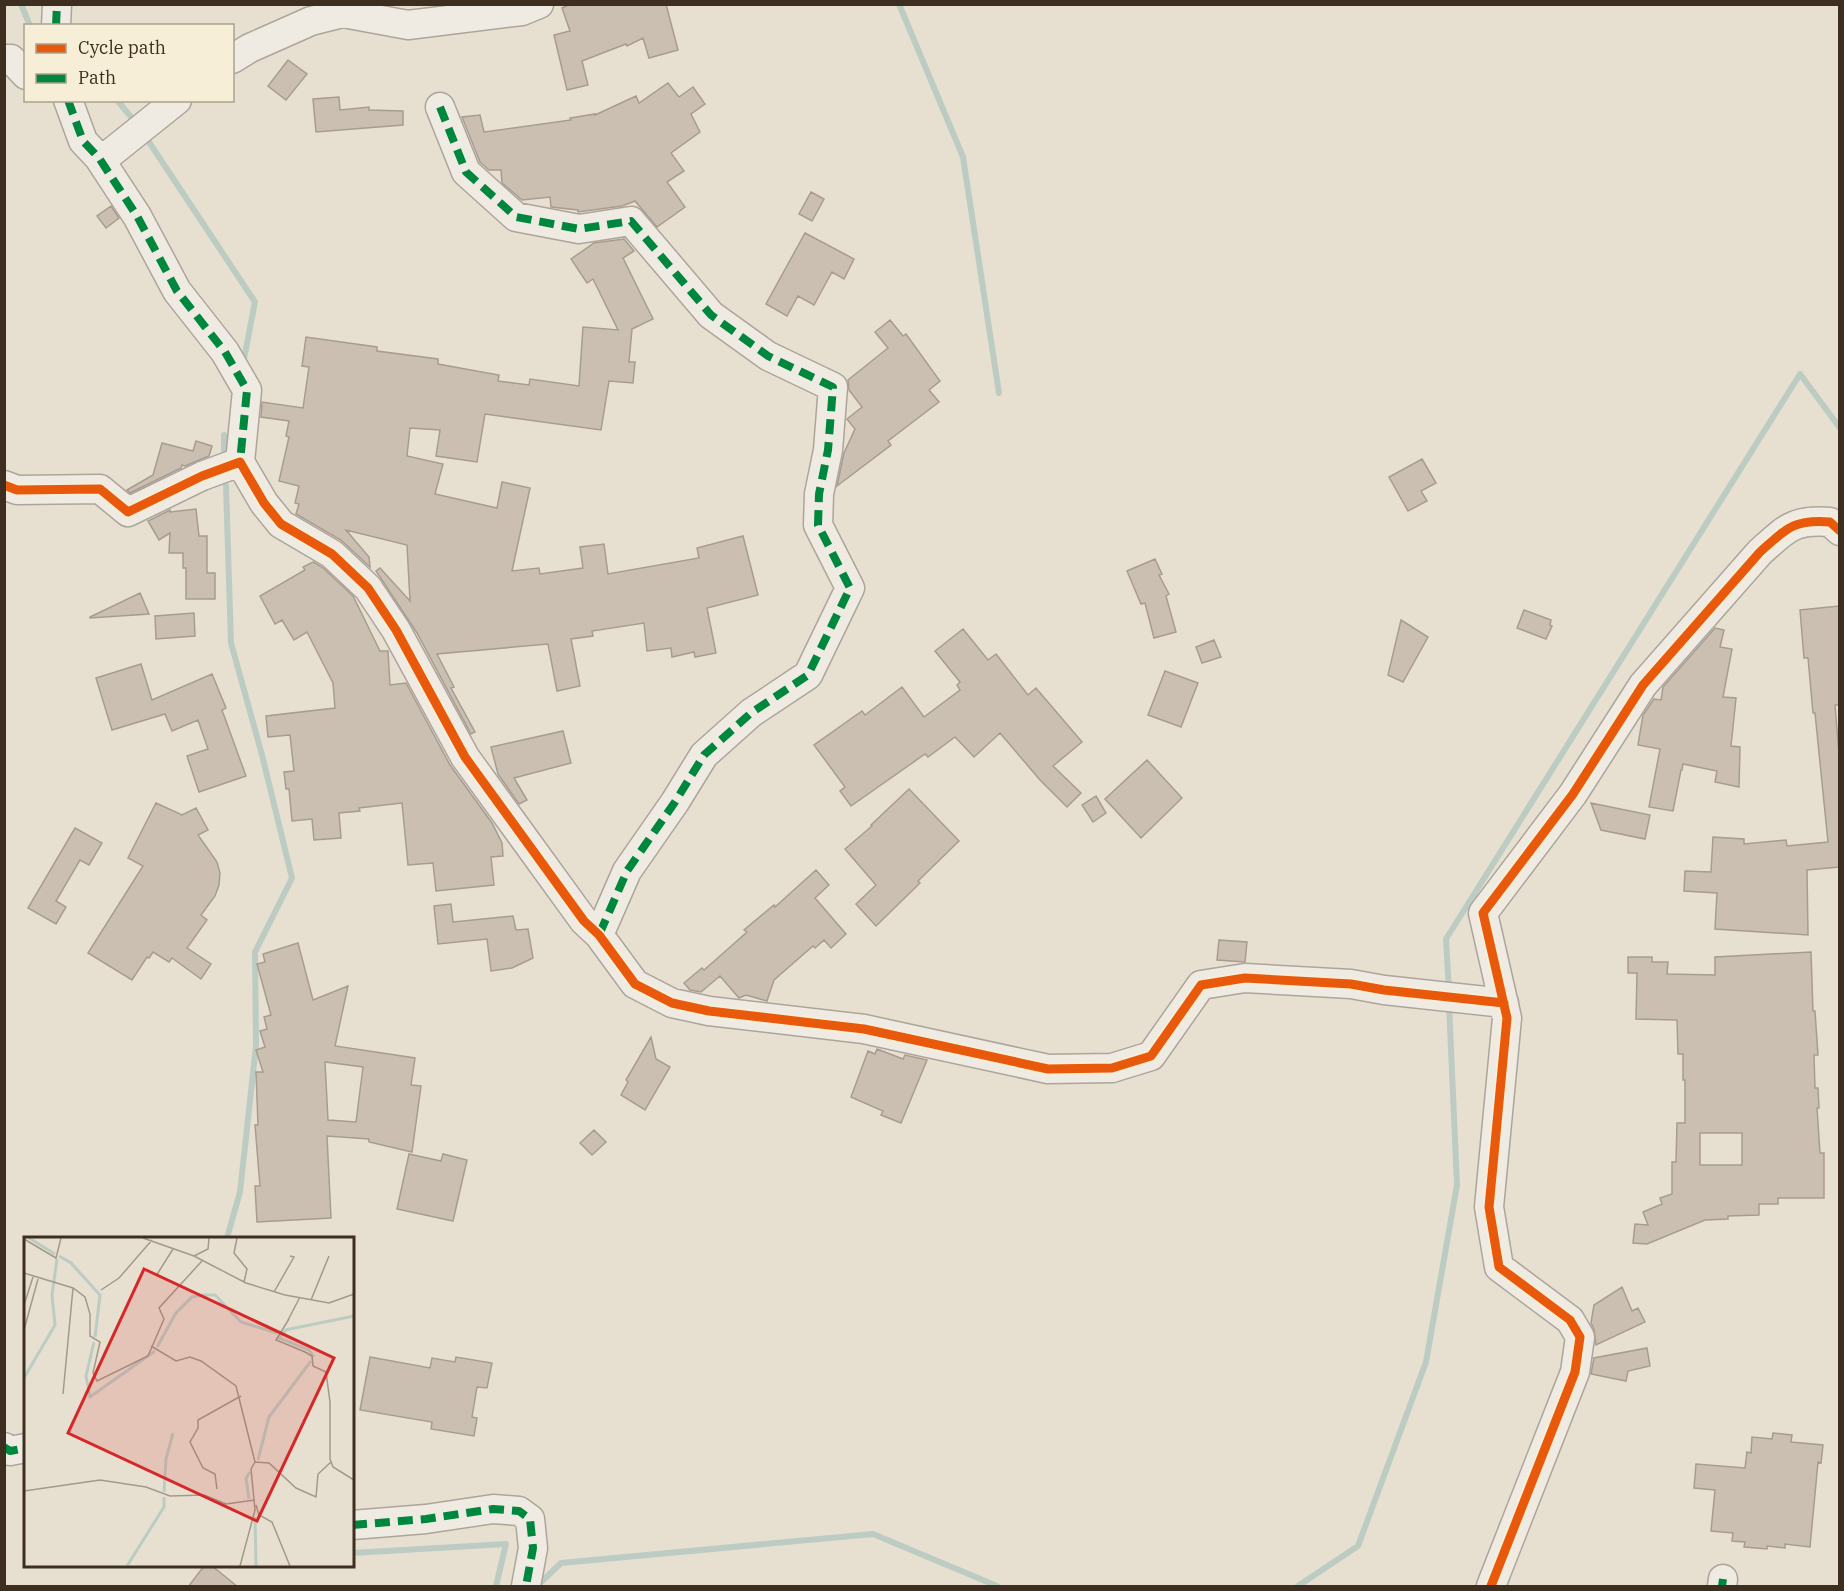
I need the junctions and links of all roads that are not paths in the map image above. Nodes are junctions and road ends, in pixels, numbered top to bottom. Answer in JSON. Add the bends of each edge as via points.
{"nodes":[{"id":1,"x":57,"y":4,"type":"edge"},
{"id":2,"x":539,"y":4,"type":"edge"},
{"id":3,"x":56,"y":24,"type":"edge"},
{"id":4,"x":234,"y":58,"type":"edge"},
{"id":5,"x":4,"y":59,"type":"edge"},
{"id":6,"x":24,"y":73,"type":"edge"},
{"id":7,"x":50,"y":102,"type":"edge"},
{"id":8,"x":69,"y":102,"type":"edge"},
{"id":9,"x":174,"y":102,"type":"edge"},
{"id":10,"x":440,"y":107,"type":"dead end"},
{"id":11,"x":91,"y":150,"type":"junction"},
{"id":12,"x":240,"y":462,"type":"junction"},
{"id":13,"x":4,"y":484,"type":"edge"},
{"id":14,"x":1839,"y":531,"type":"edge"},
{"id":15,"x":598,"y":935,"type":"junction"},
{"id":16,"x":1504,"y":1003,"type":"junction"},
{"id":17,"x":4,"y":1447,"type":"edge"},
{"id":18,"x":24,"y":1448,"type":"edge"},
{"id":19,"x":354,"y":1525,"type":"edge"},
{"id":20,"x":526,"y":1587,"type":"edge"},
{"id":21,"x":1491,"y":1587,"type":"edge"}],
"edges":[{"from":1,"to":3,"type":"street"},
{"from":2,"to":4,"type":"street","via":[[522,11],[408,25],[343,13],[311,21]]},
{"from":5,"to":6,"type":"street","via":[[11,59]]},
{"from":7,"to":11,"type":"street"},
{"from":8,"to":11,"type":"street"},
{"from":9,"to":11,"type":"street","via":[[112,152]]},
{"from":10,"to":15,"type":"street","via":[[466,172],[516,217],[579,229],[631,221],[711,315],[768,356],[833,387],[818,525],[850,588],[808,675],[751,713],[704,754],[627,871]]},
{"from":11,"to":12,"type":"street","via":[[137,216],[177,291],[225,352],[248,390]]},
{"from":12,"to":13,"type":"street","via":[[129,512],[100,489],[17,490]]},
{"from":12,"to":15,"type":"street","via":[[273,513],[332,554],[368,588],[396,630],[465,757]]},
{"from":14,"to":16,"type":"street","via":[[1830,522],[1814,520],[1800,522],[1782,533],[1760,552],[1643,685],[1573,794],[1483,913]]},
{"from":15,"to":16,"type":"street","via":[[635,984],[672,1003],[864,1029],[1048,1069],[1112,1068],[1151,1056],[1201,985],[1245,978],[1351,984]]},
{"from":16,"to":21,"type":"street","via":[[1507,1018],[1489,1207],[1499,1267],[1570,1320],[1580,1337],[1575,1372]]},
{"from":17,"to":18,"type":"street","via":[[10,1451]]},
{"from":19,"to":20,"type":"street","via":[[493,1509],[519,1511],[530,1519],[533,1548]]}]}
